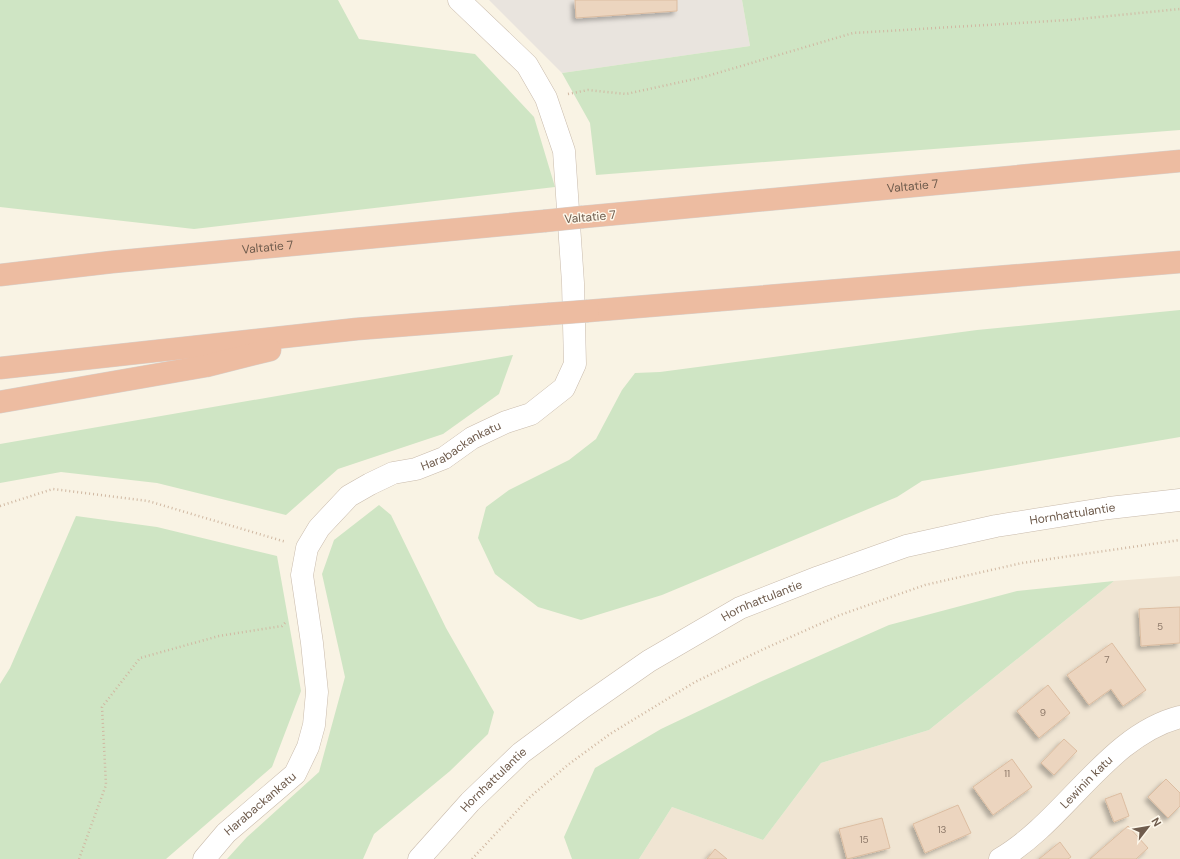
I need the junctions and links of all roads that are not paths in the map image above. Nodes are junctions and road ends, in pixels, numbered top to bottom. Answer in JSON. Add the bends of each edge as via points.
{"nodes":[{"id":1,"x":459,"y":0,"type":"edge"},
{"id":2,"x":1180,"y":161,"type":"edge"},
{"id":3,"x":112,"y":262,"type":"junction"},
{"id":4,"x":1180,"y":262,"type":"edge"},
{"id":5,"x":0,"y":264,"type":"edge"},
{"id":6,"x":0,"y":276,"type":"edge"},
{"id":7,"x":357,"y":329,"type":"junction"},
{"id":8,"x":0,"y":368,"type":"edge"},
{"id":9,"x":0,"y":402,"type":"edge"},
{"id":10,"x":1180,"y":500,"type":"edge"},
{"id":11,"x":1180,"y":717,"type":"edge"},
{"id":12,"x":204,"y":859,"type":"edge"},
{"id":13,"x":419,"y":859,"type":"edge"},
{"id":14,"x":1000,"y":859,"type":"edge"}],
"edges":[{"from":1,"to":12,"type":"street","name":"Harabackankatu","via":[[527,65],[546,98],[564,151],[573,283],[575,364],[564,388],[531,414],[506,422],[472,438],[444,458],[416,469],[393,473],[349,496],[319,528],[306,548],[302,575],[317,692],[314,725],[308,747],[295,774],[226,833]]},
{"from":2,"to":3,"type":"highway","name":"Valtatie 7","bridge":true},
{"from":3,"to":5,"type":"highway"},
{"from":3,"to":6,"type":"highway","name":"Valtatie 7"},
{"from":4,"to":7,"type":"highway","bridge":true},
{"from":7,"to":8,"type":"highway"},
{"from":7,"to":9,"type":"highway","via":[[206,366]]},
{"from":10,"to":13,"type":"street","name":"Hornhattulantie","via":[[1109,508],[996,526],[906,546],[740,608],[649,661],[521,753],[470,802]]},
{"from":11,"to":14,"type":"street","name":"Lewinin katu","via":[[1166,720],[1137,736],[1104,765],[1042,829]]}]}
